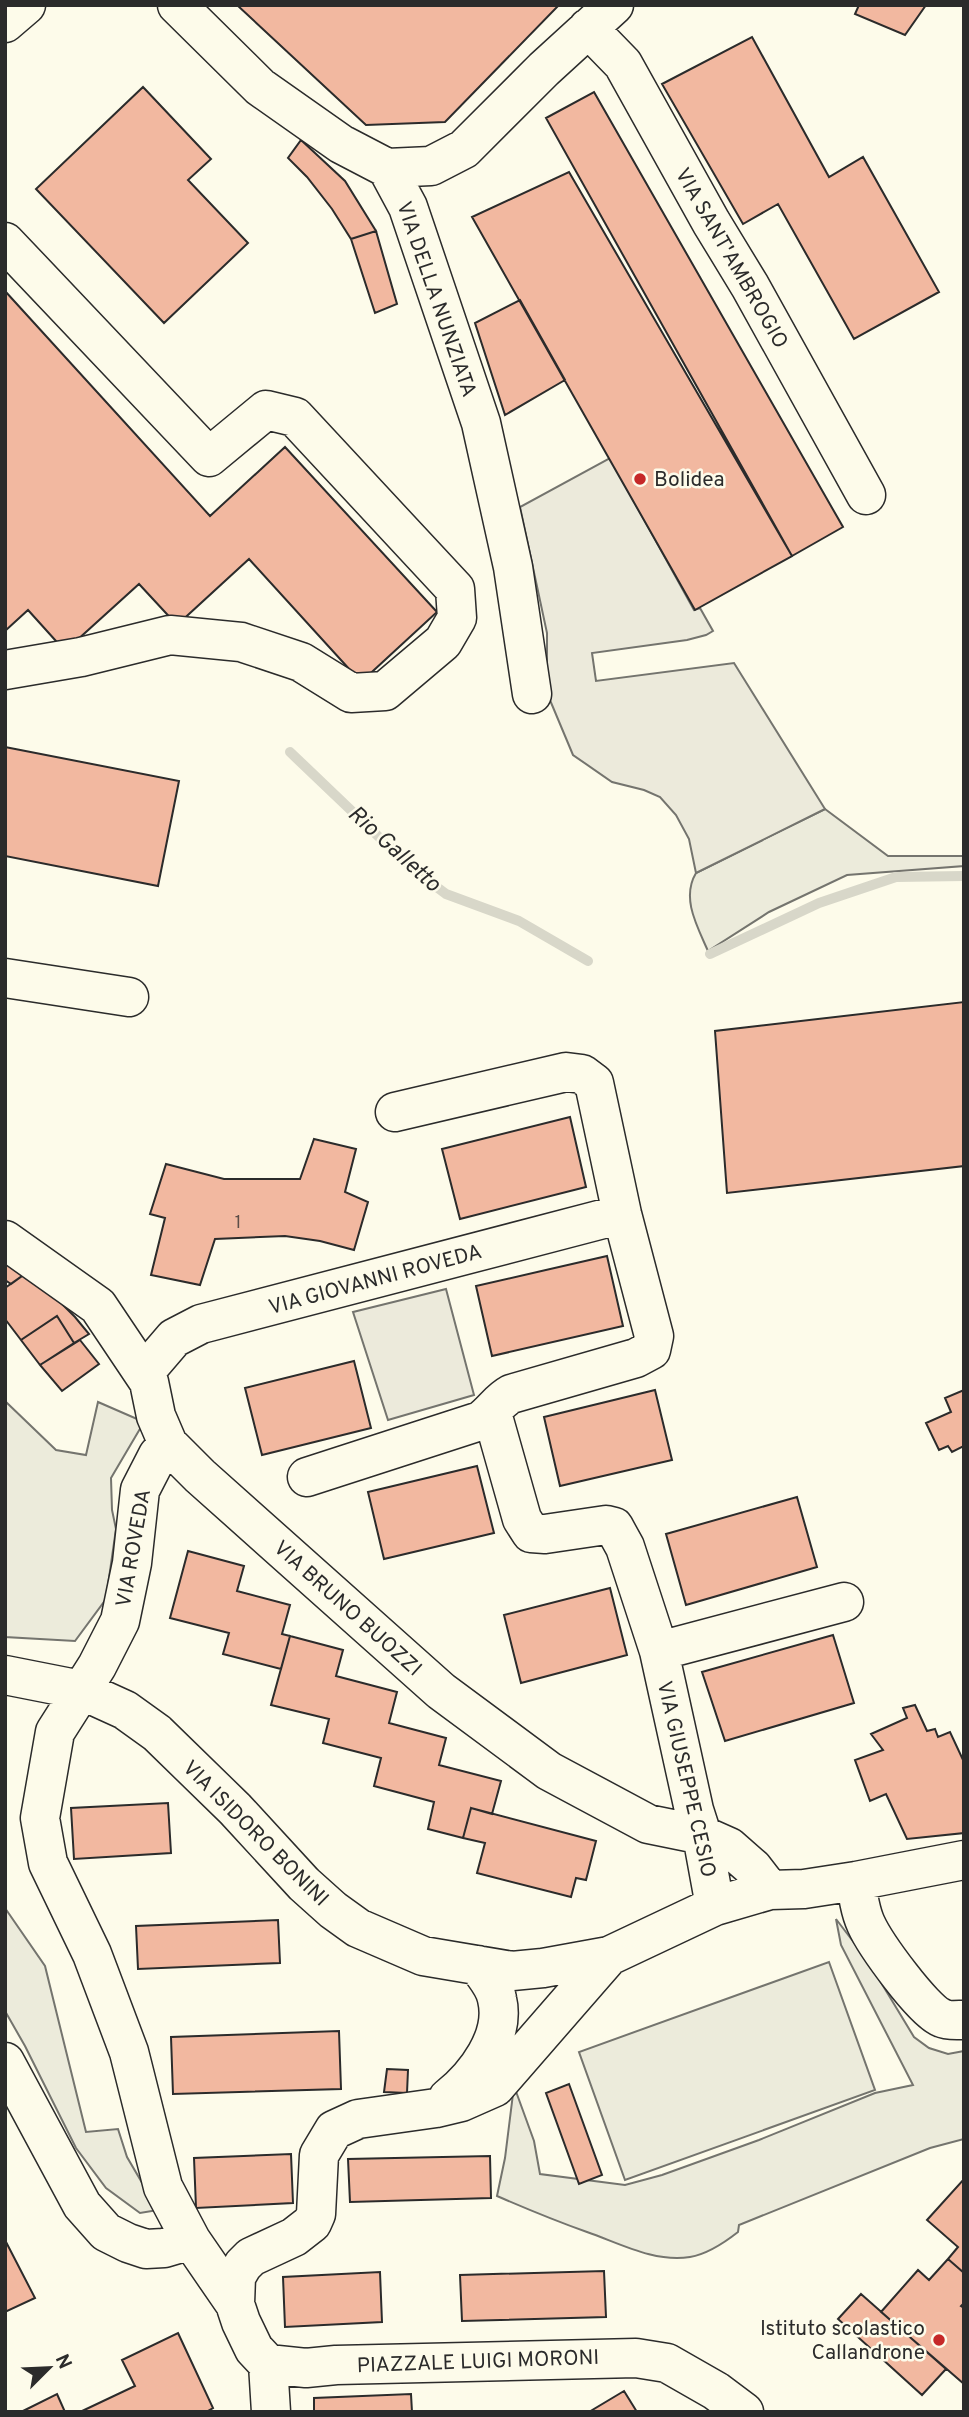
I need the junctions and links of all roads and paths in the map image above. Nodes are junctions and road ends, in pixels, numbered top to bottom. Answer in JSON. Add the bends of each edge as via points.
{"nodes":[{"id":1,"x":26,"y":5,"type":"edge"},
{"id":2,"x":177,"y":5,"type":"edge"},
{"id":3,"x":601,"y":17,"type":"edge"},
{"id":4,"x":5,"y":23,"type":"edge"},
{"id":5,"x":387,"y":169,"type":"junction"},
{"id":6,"x":5,"y":242,"type":"edge"},
{"id":7,"x":866,"y":495,"type":"dead end"},
{"id":8,"x":5,"y":670,"type":"edge"},
{"id":9,"x":532,"y":694,"type":"dead end"},
{"id":10,"x":5,"y":978,"type":"edge"},
{"id":11,"x":130,"y":997,"type":"dead end"},
{"id":12,"x":395,"y":1112,"type":"dead end"},
{"id":13,"x":622,"y":1214,"type":"junction"},
{"id":14,"x":5,"y":1240,"type":"edge"},
{"id":15,"x":144,"y":1373,"type":"junction"},
{"id":16,"x":492,"y":1413,"type":"junction"},
{"id":17,"x":168,"y":1444,"type":"junction"},
{"id":18,"x":307,"y":1477,"type":"dead end"},
{"id":19,"x":844,"y":1602,"type":"dead end"},
{"id":20,"x":659,"y":1651,"type":"junction"},
{"id":21,"x":5,"y":1675,"type":"edge"},
{"id":22,"x":81,"y":1690,"type":"junction"},
{"id":23,"x":702,"y":1835,"type":"junction"},
{"id":24,"x":964,"y":1860,"type":"edge"},
{"id":25,"x":856,"y":1881,"type":"junction"},
{"id":26,"x":770,"y":1890,"type":"junction"},
{"id":27,"x":715,"y":1906,"type":"junction"},
{"id":28,"x":609,"y":1956,"type":"junction"},
{"id":29,"x":478,"y":1965,"type":"junction"},
{"id":30,"x":964,"y":2020,"type":"edge"},
{"id":31,"x":5,"y":2062,"type":"edge"},
{"id":32,"x":436,"y":2108,"type":"junction"},
{"id":33,"x":191,"y":2240,"type":"junction"},
{"id":34,"x":235,"y":2304,"type":"junction"},
{"id":35,"x":268,"y":2364,"type":"junction"},
{"id":36,"x":269,"y":2409,"type":"edge"},
{"id":37,"x":744,"y":2412,"type":"edge"}],
"edges":[{"from":1,"to":4,"type":"street"},
{"from":2,"to":5,"type":"street","via":[[260,87],[341,144]]},
{"from":3,"to":5,"type":"street","name":"VIA SANT'AMBROGIO","via":[[464,149],[431,166]]},
{"from":3,"to":7,"type":"street","name":"VIA SANT'AMBROGIO","via":[[623,64]]},
{"from":5,"to":9,"type":"street","name":"VIA DELLA NUNZIATA","via":[[408,207],[481,423],[513,567]]},
{"from":6,"to":8,"type":"street","via":[[209,457],[266,410],[295,417],[455,589],[457,618],[443,642],[384,691],[351,693],[301,662],[241,642],[170,635]]},
{"from":10,"to":11,"type":"street"},
{"from":12,"to":13,"type":"street","via":[[566,1072],[582,1074],[594,1083]]},
{"from":13,"to":15,"type":"street","name":"VIA GIOVANNI ROVEDA","via":[[201,1324],[174,1338]]},
{"from":13,"to":16,"type":"street","via":[[654,1336],[651,1350],[511,1394],[500,1400]]},
{"from":14,"to":15,"type":"street","name":"VIA BRUNO BUOZZI","via":[[98,1306]]},
{"from":15,"to":17,"type":"street","name":"VIA BRUNO BUOZZI"},
{"from":16,"to":18,"type":"street","via":[[480,1422]]},
{"from":16,"to":20,"type":"street","name":"VIA GIUSEPPE CESIO","via":[[522,1519],[531,1533],[614,1527],[625,1547]]},
{"from":17,"to":22,"type":"street","name":"VIA ROVEDA","via":[[140,1490],[120,1621]]},
{"from":17,"to":23,"type":"street","name":"VIA BRUNO BUOZZI","via":[[441,1691],[549,1771],[648,1824]]},
{"from":19,"to":20,"type":"street","name":"VIA GIUSEPPE CESIO"},
{"from":20,"to":23,"type":"street","name":"VIA GIUSEPPE CESIO"},
{"from":21,"to":22,"type":"street","name":"VIA ISIDORO BONINI"},
{"from":22,"to":29,"type":"street","name":"VIA ISIDORO BONINI","via":[[125,1710],[157,1733],[304,1884],[358,1928],[424,1956]]},
{"from":22,"to":33,"type":"street","via":[[55,1732],[40,1818],[48,1863],[92,1954],[124,2039],[163,2187]]},
{"from":23,"to":26,"type":"street","name":"VIA BRUNO BUOZZI","via":[[729,1847]]},
{"from":23,"to":27,"type":"street","name":"VIA GIUSEPPE CESIO"},
{"from":24,"to":25,"type":"street"},
{"from":25,"to":26,"type":"street"},
{"from":25,"to":30,"type":"street","via":[[866,1925],[898,1974],[940,2018]]},
{"from":26,"to":27,"type":"street"},
{"from":27,"to":28,"type":"street","name":"VIA ISIDORO BONINI"},
{"from":28,"to":29,"type":"street","name":"VIA ISIDORO BONINI","via":[[512,1971]]},
{"from":28,"to":32,"type":"street","via":[[495,2087]]},
{"from":29,"to":32,"type":"street","via":[[497,1996],[496,2027],[480,2065]]},
{"from":31,"to":33,"type":"street","via":[[82,2205],[106,2232],[146,2249]]},
{"from":32,"to":34,"type":"street","via":[[358,2119],[334,2130],[318,2155],[312,2223],[243,2265],[236,2277]]},
{"from":33,"to":34,"type":"street"},
{"from":34,"to":35,"type":"street","via":[[250,2343]]},
{"from":35,"to":36,"type":"street"},
{"from":35,"to":37,"type":"street","name":"PIAZZALE LUIGI MORONI","via":[[306,2368],[636,2358],[667,2363],[716,2390]]}]}
